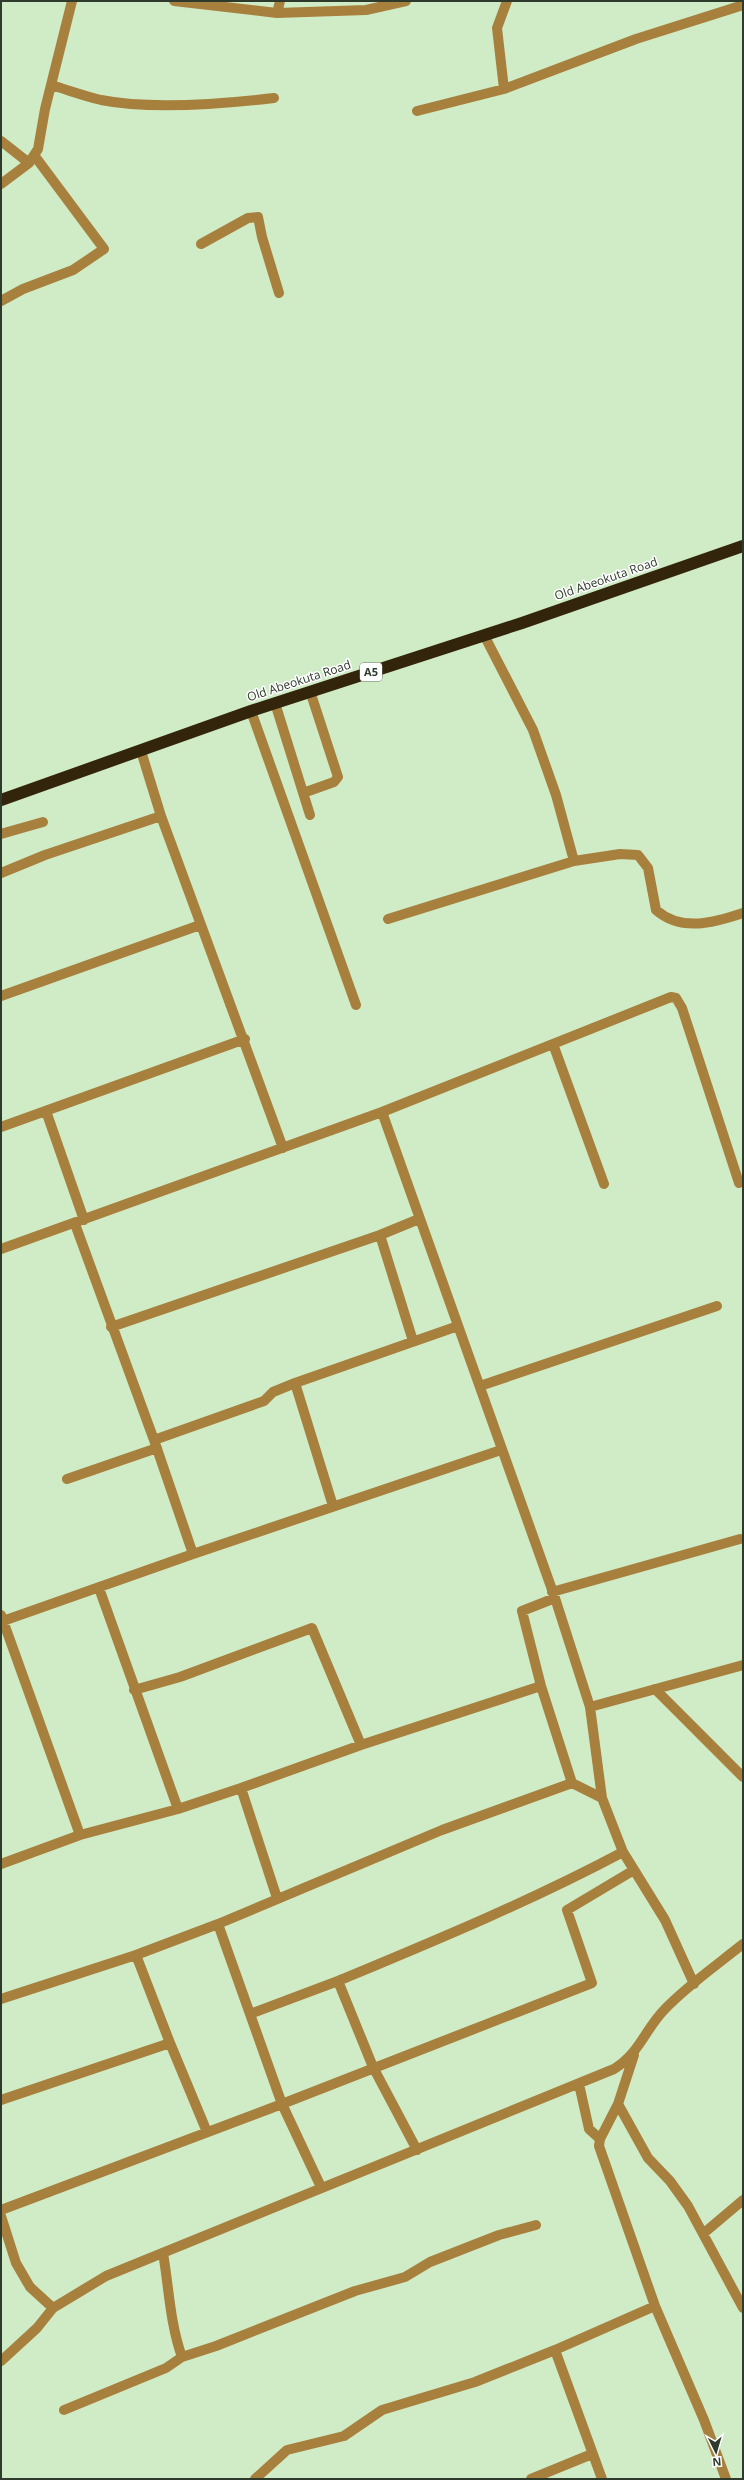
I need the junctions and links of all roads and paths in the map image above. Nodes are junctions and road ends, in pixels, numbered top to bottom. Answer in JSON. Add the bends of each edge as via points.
{"nodes":[{"id":1,"x":72,"y":1,"type":"edge"},
{"id":2,"x":174,"y":1,"type":"edge"},
{"id":3,"x":280,"y":1,"type":"edge"},
{"id":4,"x":406,"y":1,"type":"edge"},
{"id":5,"x":507,"y":1,"type":"edge"},
{"id":6,"x":743,"y":5,"type":"edge"},
{"id":7,"x":277,"y":13,"type":"junction"},
{"id":8,"x":52,"y":85,"type":"junction"},
{"id":9,"x":504,"y":89,"type":"junction"},
{"id":10,"x":274,"y":98,"type":"dead end"},
{"id":11,"x":417,"y":111,"type":"dead end"},
{"id":12,"x":1,"y":141,"type":"edge"},
{"id":13,"x":31,"y":159,"type":"junction"},
{"id":14,"x":1,"y":184,"type":"edge"},
{"id":15,"x":201,"y":244,"type":"dead end"},
{"id":16,"x":279,"y":293,"type":"dead end"},
{"id":17,"x":1,"y":301,"type":"edge"},
{"id":18,"x":743,"y":546,"type":"edge"},
{"id":19,"x":484,"y":635,"type":"junction"},
{"id":20,"x":310,"y":691,"type":"junction"},
{"id":21,"x":275,"y":703,"type":"junction"},
{"id":22,"x":251,"y":711,"type":"junction"},
{"id":23,"x":141,"y":751,"type":"junction"},
{"id":24,"x":303,"y":792,"type":"junction"},
{"id":25,"x":1,"y":800,"type":"edge"},
{"id":26,"x":310,"y":815,"type":"dead end"},
{"id":27,"x":161,"y":816,"type":"junction"},
{"id":28,"x":43,"y":822,"type":"dead end"},
{"id":29,"x":1,"y":834,"type":"edge"},
{"id":30,"x":574,"y":861,"type":"junction"},
{"id":31,"x":1,"y":873,"type":"edge"},
{"id":32,"x":743,"y":913,"type":"edge"},
{"id":33,"x":388,"y":918,"type":"dead end"},
{"id":34,"x":200,"y":925,"type":"junction"},
{"id":35,"x":1,"y":996,"type":"edge"},
{"id":36,"x":356,"y":1005,"type":"dead end"},
{"id":37,"x":244,"y":1039,"type":"junction"},
{"id":38,"x":553,"y":1044,"type":"junction"},
{"id":39,"x":46,"y":1111,"type":"junction"},
{"id":40,"x":382,"y":1112,"type":"junction"},
{"id":41,"x":1,"y":1127,"type":"edge"},
{"id":42,"x":283,"y":1148,"type":"junction"},
{"id":43,"x":739,"y":1183,"type":"dead end"},
{"id":44,"x":604,"y":1184,"type":"dead end"},
{"id":45,"x":419,"y":1219,"type":"junction"},
{"id":46,"x":79,"y":1222,"type":"junction"},
{"id":47,"x":380,"y":1235,"type":"junction"},
{"id":48,"x":1,"y":1249,"type":"edge"},
{"id":49,"x":717,"y":1306,"type":"dead end"},
{"id":50,"x":458,"y":1326,"type":"junction"},
{"id":51,"x":111,"y":1327,"type":"junction"},
{"id":52,"x":414,"y":1341,"type":"junction"},
{"id":53,"x":295,"y":1383,"type":"junction"},
{"id":54,"x":480,"y":1386,"type":"junction"},
{"id":55,"x":156,"y":1444,"type":"junction"},
{"id":56,"x":501,"y":1450,"type":"junction"},
{"id":57,"x":67,"y":1479,"type":"dead end"},
{"id":58,"x":334,"y":1506,"type":"junction"},
{"id":59,"x":740,"y":1539,"type":"dead end"},
{"id":60,"x":193,"y":1554,"type":"junction"},
{"id":61,"x":99,"y":1588,"type":"junction"},
{"id":62,"x":553,"y":1595,"type":"junction"},
{"id":63,"x":2,"y":1618,"type":"edge"},
{"id":64,"x":743,"y":1665,"type":"edge"},
{"id":65,"x":541,"y":1686,"type":"junction"},
{"id":66,"x":655,"y":1689,"type":"junction"},
{"id":67,"x":134,"y":1690,"type":"junction"},
{"id":68,"x":590,"y":1707,"type":"junction"},
{"id":69,"x":361,"y":1745,"type":"junction"},
{"id":70,"x":743,"y":1777,"type":"edge"},
{"id":71,"x":572,"y":1783,"type":"junction"},
{"id":72,"x":241,"y":1788,"type":"junction"},
{"id":73,"x":602,"y":1798,"type":"junction"},
{"id":74,"x":178,"y":1809,"type":"junction"},
{"id":75,"x":80,"y":1835,"type":"junction"},
{"id":76,"x":624,"y":1852,"type":"junction"},
{"id":77,"x":1,"y":1864,"type":"edge"},
{"id":78,"x":634,"y":1870,"type":"junction"},
{"id":79,"x":277,"y":1898,"type":"junction"},
{"id":80,"x":218,"y":1924,"type":"junction"},
{"id":81,"x":743,"y":1944,"type":"edge"},
{"id":82,"x":136,"y":1955,"type":"junction"},
{"id":83,"x":338,"y":1981,"type":"junction"},
{"id":84,"x":694,"y":1984,"type":"junction"},
{"id":85,"x":1,"y":1999,"type":"edge"},
{"id":86,"x":250,"y":2014,"type":"junction"},
{"id":87,"x":170,"y":2043,"type":"junction"},
{"id":88,"x":637,"y":2050,"type":"junction"},
{"id":89,"x":373,"y":2067,"type":"junction"},
{"id":90,"x":579,"y":2084,"type":"junction"},
{"id":91,"x":1,"y":2100,"type":"edge"},
{"id":92,"x":282,"y":2104,"type":"junction"},
{"id":93,"x":618,"y":2104,"type":"junction"},
{"id":94,"x":207,"y":2132,"type":"junction"},
{"id":95,"x":600,"y":2139,"type":"junction"},
{"id":96,"x":417,"y":2150,"type":"junction"},
{"id":97,"x":320,"y":2187,"type":"junction"},
{"id":98,"x":743,"y":2200,"type":"edge"},
{"id":99,"x":1,"y":2210,"type":"edge"},
{"id":100,"x":1,"y":2216,"type":"edge"},
{"id":101,"x":536,"y":2225,"type":"dead end"},
{"id":102,"x":704,"y":2233,"type":"junction"},
{"id":103,"x":163,"y":2253,"type":"junction"},
{"id":104,"x":654,"y":2306,"type":"junction"},
{"id":105,"x":54,"y":2308,"type":"junction"},
{"id":106,"x":743,"y":2308,"type":"edge"},
{"id":107,"x":555,"y":2350,"type":"junction"},
{"id":108,"x":182,"y":2357,"type":"junction"},
{"id":109,"x":1,"y":2361,"type":"edge"},
{"id":110,"x":64,"y":2410,"type":"dead end"},
{"id":111,"x":592,"y":2454,"type":"junction"},
{"id":112,"x":255,"y":2479,"type":"edge"},
{"id":113,"x":531,"y":2479,"type":"edge"},
{"id":114,"x":602,"y":2479,"type":"edge"},
{"id":115,"x":726,"y":2479,"type":"edge"}],
"edges":[{"from":1,"to":8,"type":"street"},
{"from":2,"to":7,"type":"street"},
{"from":3,"to":7,"type":"street"},
{"from":4,"to":7,"type":"street","via":[[366,10]]},
{"from":5,"to":9,"type":"street","via":[[496,28]]},
{"from":6,"to":9,"type":"street","via":[[636,39]]},
{"from":8,"to":10,"type":"street","via":[[101,100],[138,103],[229,104]]},
{"from":8,"to":13,"type":"street","via":[[38,149]]},
{"from":9,"to":11,"type":"street"},
{"from":12,"to":13,"type":"street"},
{"from":13,"to":14,"type":"street"},
{"from":13,"to":17,"type":"street","via":[[104,249],[73,270],[23,289]]},
{"from":15,"to":16,"type":"street","via":[[248,218],[258,217]]},
{"from":18,"to":19,"type":"highway","name":"Old Abeokuta Road","number":"A5"},
{"from":19,"to":20,"type":"highway","name":"Old Abeokuta Road","number":"A5"},
{"from":19,"to":30,"type":"street","via":[[533,730],[556,795]]},
{"from":20,"to":21,"type":"highway","name":"Old Abeokuta Road","number":"A5"},
{"from":20,"to":24,"type":"street","via":[[338,777],[334,782]]},
{"from":21,"to":22,"type":"highway","name":"Old Abeokuta Road","number":"A5"},
{"from":21,"to":24,"type":"street"},
{"from":22,"to":23,"type":"highway","name":"Old Abeokuta Road","number":"A5"},
{"from":22,"to":36,"type":"street"},
{"from":23,"to":25,"type":"highway","name":"Old Abeokuta Road","number":"A5"},
{"from":23,"to":27,"type":"street"},
{"from":24,"to":26,"type":"street"},
{"from":27,"to":31,"type":"street","via":[[45,855]]},
{"from":27,"to":34,"type":"street"},
{"from":28,"to":29,"type":"street"},
{"from":30,"to":32,"type":"street","via":[[620,854],[638,855],[648,868],[656,910],[672,921],[686,925],[723,920]]},
{"from":30,"to":33,"type":"street"},
{"from":34,"to":35,"type":"street"},
{"from":34,"to":37,"type":"street"},
{"from":37,"to":39,"type":"street"},
{"from":37,"to":42,"type":"street"},
{"from":38,"to":40,"type":"street"},
{"from":38,"to":43,"type":"street","via":[[671,997],[676,998],[682,1008]]},
{"from":38,"to":44,"type":"street"},
{"from":39,"to":41,"type":"street"},
{"from":39,"to":46,"type":"street"},
{"from":40,"to":42,"type":"street"},
{"from":40,"to":45,"type":"street"},
{"from":42,"to":46,"type":"street"},
{"from":45,"to":47,"type":"street"},
{"from":45,"to":50,"type":"street"},
{"from":46,"to":48,"type":"street"},
{"from":46,"to":51,"type":"street"},
{"from":47,"to":51,"type":"street"},
{"from":47,"to":52,"type":"street"},
{"from":49,"to":54,"type":"street"},
{"from":50,"to":52,"type":"street"},
{"from":50,"to":54,"type":"street"},
{"from":51,"to":55,"type":"street"},
{"from":52,"to":53,"type":"street"},
{"from":53,"to":55,"type":"street","via":[[273,1392],[264,1401]]},
{"from":53,"to":58,"type":"street"},
{"from":54,"to":56,"type":"street"},
{"from":55,"to":57,"type":"street"},
{"from":55,"to":60,"type":"street"},
{"from":56,"to":58,"type":"street"},
{"from":56,"to":62,"type":"street"},
{"from":58,"to":60,"type":"street"},
{"from":59,"to":62,"type":"street"},
{"from":60,"to":61,"type":"street"},
{"from":61,"to":63,"type":"street"},
{"from":61,"to":67,"type":"street"},
{"from":62,"to":65,"type":"street","via":[[522,1610]]},
{"from":62,"to":68,"type":"street"},
{"from":63,"to":75,"type":"street"},
{"from":64,"to":66,"type":"street"},
{"from":65,"to":69,"type":"street"},
{"from":65,"to":71,"type":"street"},
{"from":66,"to":68,"type":"street"},
{"from":66,"to":70,"type":"street"},
{"from":67,"to":69,"type":"street","via":[[180,1677],[312,1628]]},
{"from":67,"to":74,"type":"street"},
{"from":68,"to":73,"type":"street"},
{"from":69,"to":72,"type":"street"},
{"from":71,"to":73,"type":"street"},
{"from":71,"to":79,"type":"street","via":[[442,1830]]},
{"from":72,"to":74,"type":"street"},
{"from":72,"to":79,"type":"street"},
{"from":73,"to":76,"type":"street"},
{"from":74,"to":75,"type":"street"},
{"from":75,"to":77,"type":"street"},
{"from":76,"to":78,"type":"street"},
{"from":76,"to":83,"type":"street","via":[[485,1920]]},
{"from":78,"to":84,"type":"street","via":[[665,1920]]},
{"from":78,"to":89,"type":"street","via":[[567,1910],[592,1983]]},
{"from":79,"to":80,"type":"street"},
{"from":80,"to":82,"type":"street"},
{"from":80,"to":86,"type":"street"},
{"from":81,"to":84,"type":"street"},
{"from":82,"to":85,"type":"street"},
{"from":82,"to":87,"type":"street"},
{"from":83,"to":86,"type":"street"},
{"from":83,"to":89,"type":"street"},
{"from":84,"to":88,"type":"street","via":[[657,2017]]},
{"from":86,"to":92,"type":"street"},
{"from":87,"to":91,"type":"street"},
{"from":87,"to":94,"type":"street"},
{"from":88,"to":90,"type":"street","via":[[614,2069]]},
{"from":88,"to":93,"type":"street"},
{"from":89,"to":92,"type":"street"},
{"from":89,"to":96,"type":"street"},
{"from":90,"to":95,"type":"street","via":[[589,2129]]},
{"from":90,"to":96,"type":"street"},
{"from":92,"to":94,"type":"street"},
{"from":92,"to":97,"type":"street"},
{"from":93,"to":95,"type":"street"},
{"from":93,"to":102,"type":"street","via":[[648,2158],[670,2181]]},
{"from":94,"to":99,"type":"street"},
{"from":95,"to":104,"type":"street","via":[[599,2146]]},
{"from":96,"to":97,"type":"street"},
{"from":97,"to":103,"type":"street"},
{"from":98,"to":102,"type":"street"},
{"from":100,"to":105,"type":"street","via":[[16,2263],[30,2287]]},
{"from":101,"to":108,"type":"street","via":[[492,2237],[430,2262],[405,2276],[356,2291]]},
{"from":102,"to":106,"type":"street"},
{"from":103,"to":105,"type":"street","via":[[106,2276]]},
{"from":103,"to":108,"type":"street","via":[[171,2299],[172,2328]]},
{"from":104,"to":107,"type":"street"},
{"from":104,"to":115,"type":"street","via":[[704,2420]]},
{"from":105,"to":109,"type":"street","via":[[37,2328]]},
{"from":107,"to":111,"type":"street"},
{"from":107,"to":112,"type":"street","via":[[475,2382],[382,2410],[344,2436],[287,2450]]},
{"from":108,"to":110,"type":"street","via":[[166,2368]]},
{"from":111,"to":113,"type":"street"},
{"from":111,"to":114,"type":"street"}]}
